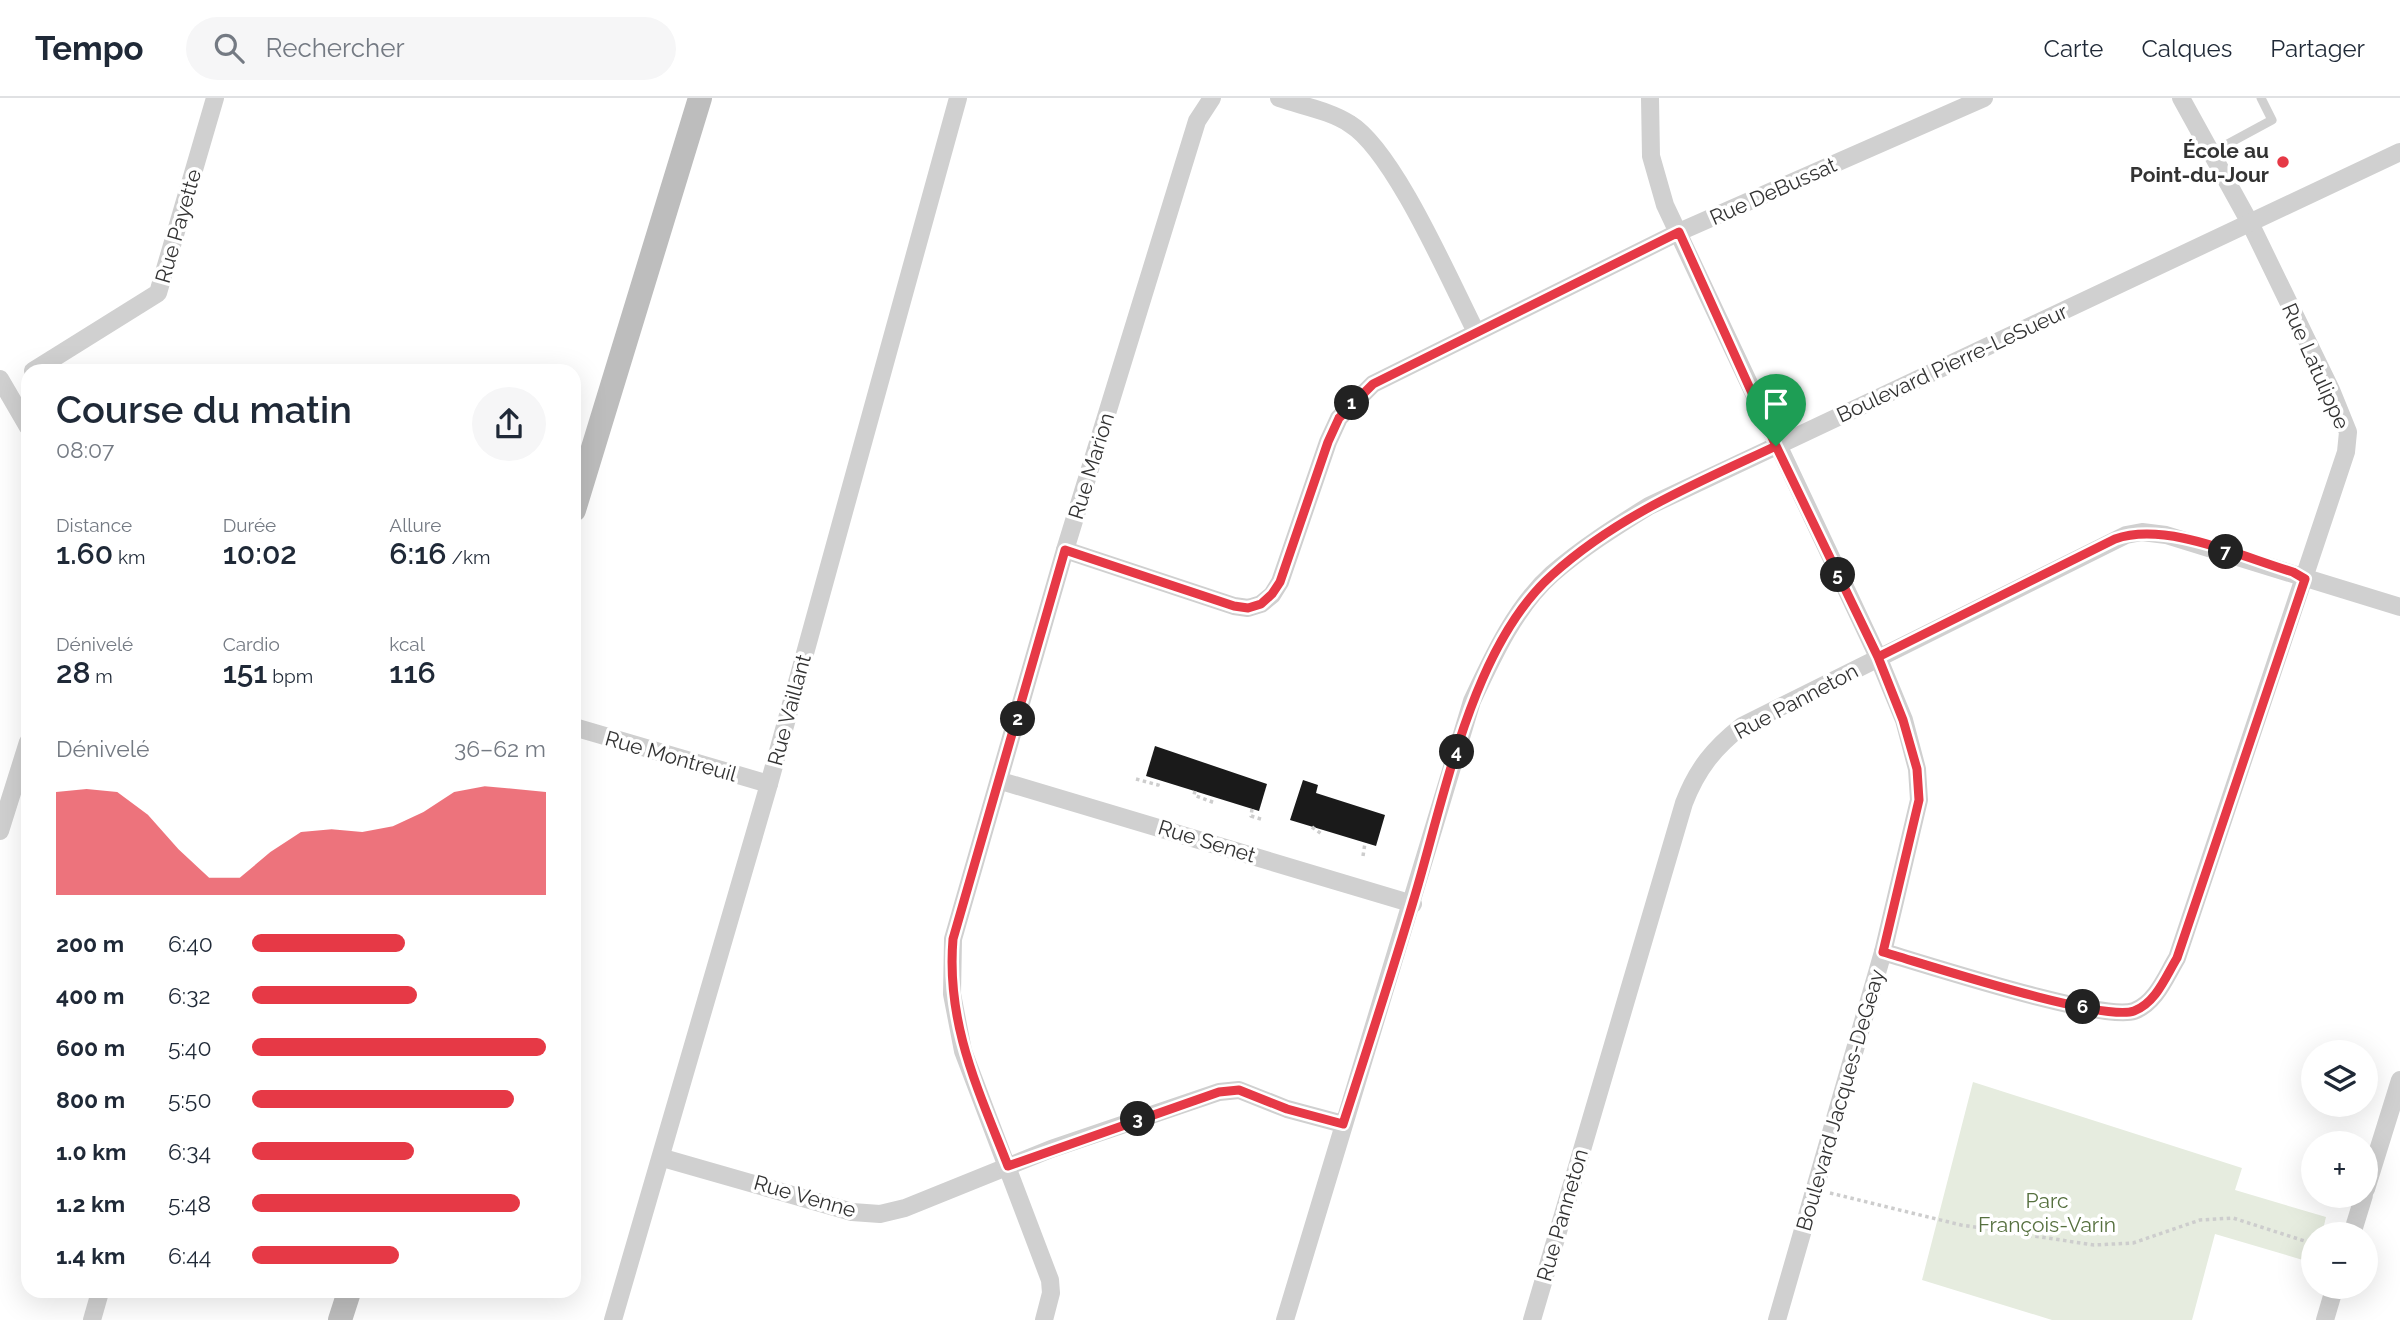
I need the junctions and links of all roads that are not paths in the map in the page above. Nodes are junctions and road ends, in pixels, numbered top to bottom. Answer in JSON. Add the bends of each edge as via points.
{"nodes":[{"id":1,"x":215,"y":98,"type":"edge"},
{"id":2,"x":699,"y":98,"type":"edge"},
{"id":3,"x":958,"y":98,"type":"edge"},
{"id":4,"x":1212,"y":98,"type":"edge"},
{"id":5,"x":1279,"y":98,"type":"edge"},
{"id":6,"x":1650,"y":98,"type":"edge"},
{"id":7,"x":1984,"y":98,"type":"edge"},
{"id":8,"x":2181,"y":98,"type":"edge"},
{"id":9,"x":2261,"y":98,"type":"edge"},
{"id":10,"x":2400,"y":152,"type":"edge"},
{"id":11,"x":2211,"y":153,"type":"junction"},
{"id":12,"x":2250,"y":223,"type":"junction"},
{"id":13,"x":1679,"y":232,"type":"junction"},
{"id":14,"x":1475,"y":330,"type":"junction"},
{"id":15,"x":44,"y":364,"type":"edge"},
{"id":16,"x":21,"y":377,"type":"edge"},
{"id":17,"x":2,"y":386,"type":"edge"},
{"id":18,"x":21,"y":416,"type":"edge"},
{"id":19,"x":1776,"y":446,"type":"junction"},
{"id":20,"x":581,"y":487,"type":"edge"},
{"id":21,"x":1065,"y":550,"type":"junction"},
{"id":22,"x":2305,"y":579,"type":"junction"},
{"id":23,"x":2400,"y":607,"type":"edge"},
{"id":24,"x":1878,"y":657,"type":"junction"},
{"id":25,"x":581,"y":729,"type":"edge"},
{"id":26,"x":21,"y":764,"type":"edge"},
{"id":27,"x":1001,"y":780,"type":"junction"},
{"id":28,"x":769,"y":784,"type":"junction"},
{"id":29,"x":0,"y":831,"type":"edge"},
{"id":30,"x":1413,"y":904,"type":"junction"},
{"id":31,"x":1883,"y":952,"type":"junction"},
{"id":32,"x":2400,"y":1080,"type":"edge"},
{"id":33,"x":1343,"y":1124,"type":"junction"},
{"id":34,"x":2378,"y":1151,"type":"edge"},
{"id":35,"x":663,"y":1158,"type":"junction"},
{"id":36,"x":1008,"y":1166,"type":"junction"},
{"id":37,"x":98,"y":1298,"type":"edge"},
{"id":38,"x":347,"y":1298,"type":"edge"},
{"id":39,"x":2331,"y":1299,"type":"edge"},
{"id":40,"x":92,"y":1320,"type":"edge"},
{"id":41,"x":340,"y":1320,"type":"edge"},
{"id":42,"x":613,"y":1320,"type":"edge"},
{"id":43,"x":1044,"y":1320,"type":"edge"},
{"id":44,"x":1285,"y":1320,"type":"edge"},
{"id":45,"x":1532,"y":1320,"type":"edge"},
{"id":46,"x":1777,"y":1320,"type":"edge"},
{"id":47,"x":2325,"y":1320,"type":"edge"}],
"edges":[{"from":1,"to":15,"type":"street","name":"Rue Payette","via":[[158,293]]},
{"from":2,"to":20,"type":"main road"},
{"from":3,"to":28,"type":"street","name":"Rue Vaillant"},
{"from":4,"to":21,"type":"street","name":"Rue Marion","via":[[1197,121]]},
{"from":5,"to":14,"type":"street","via":[[1350,123],[1372,142]]},
{"from":6,"to":13,"type":"street","name":"Boulevard Jacques-DeGeay","via":[[1651,156]]},
{"from":7,"to":13,"type":"street","name":"Rue DeBussat"},
{"from":8,"to":11,"type":"street"},
{"from":9,"to":11,"type":"lane","via":[[2272,120]]},
{"from":10,"to":12,"type":"street","name":"Boulevard Pierre-LeSueur"},
{"from":11,"to":12,"type":"street"},
{"from":12,"to":19,"type":"street","name":"Boulevard Pierre-LeSueur"},
{"from":12,"to":22,"type":"street","name":"Rue Latulippe","via":[[2348,432],[2346,452]]},
{"from":13,"to":14,"type":"street","name":"Rue DeBussat"},
{"from":13,"to":19,"type":"street","name":"Boulevard Jacques-DeGeay"},
{"from":14,"to":21,"type":"street","name":"Rue DeBussat","via":[[1373,384],[1339,418],[1280,582],[1261,604],[1234,606]]},
{"from":16,"to":17,"type":"street"},
{"from":17,"to":18,"type":"street"},
{"from":19,"to":24,"type":"street","name":"Boulevard Jacques-DeGeay"},
{"from":19,"to":30,"type":"street","name":"Boulevard Pierre-LeSueur","via":[[1649,506],[1600,537],[1542,586],[1510,626],[1472,701]]},
{"from":21,"to":27,"type":"street","name":"Rue Marion"},
{"from":22,"to":23,"type":"street","name":"Rue Panneton"},
{"from":22,"to":24,"type":"street","name":"Rue Panneton","via":[[2209,547],[2142,532],[2115,539]]},
{"from":22,"to":31,"type":"street","name":"Rue Latulippe","via":[[2177,958],[2153,999],[2133,1012],[2087,1008]]},
{"from":24,"to":31,"type":"street","name":"Boulevard Jacques-DeGeay","via":[[1903,720],[1917,769],[1919,800]]},
{"from":24,"to":45,"type":"street","name":"Rue Panneton","via":[[1742,726],[1716,746],[1697,773],[1668,856]]},
{"from":25,"to":28,"type":"street","name":"Rue Montreuil"},
{"from":26,"to":29,"type":"street"},
{"from":27,"to":30,"type":"street","name":"Rue Senet"},
{"from":27,"to":36,"type":"street","name":"Rue Marion","via":[[953,939],[950,970],[963,1051]]},
{"from":28,"to":35,"type":"street","name":"Rue Vaillant"},
{"from":30,"to":33,"type":"street","name":"Boulevard Pierre-LeSueur"},
{"from":31,"to":46,"type":"street","name":"Boulevard Jacques-DeGeay"},
{"from":32,"to":34,"type":"street"},
{"from":33,"to":36,"type":"street","name":"Rue Venne","via":[[1239,1090],[1219,1092]]},
{"from":33,"to":44,"type":"street","name":"Boulevard Pierre-LeSueur"},
{"from":35,"to":36,"type":"street","name":"Rue Venne","via":[[852,1212],[880,1214]]},
{"from":35,"to":42,"type":"street","name":"Rue Vaillant"},
{"from":36,"to":43,"type":"street","name":"Rue Marion","via":[[1050,1280]]},
{"from":37,"to":40,"type":"street"},
{"from":38,"to":41,"type":"main road"},
{"from":39,"to":47,"type":"street"}]}
